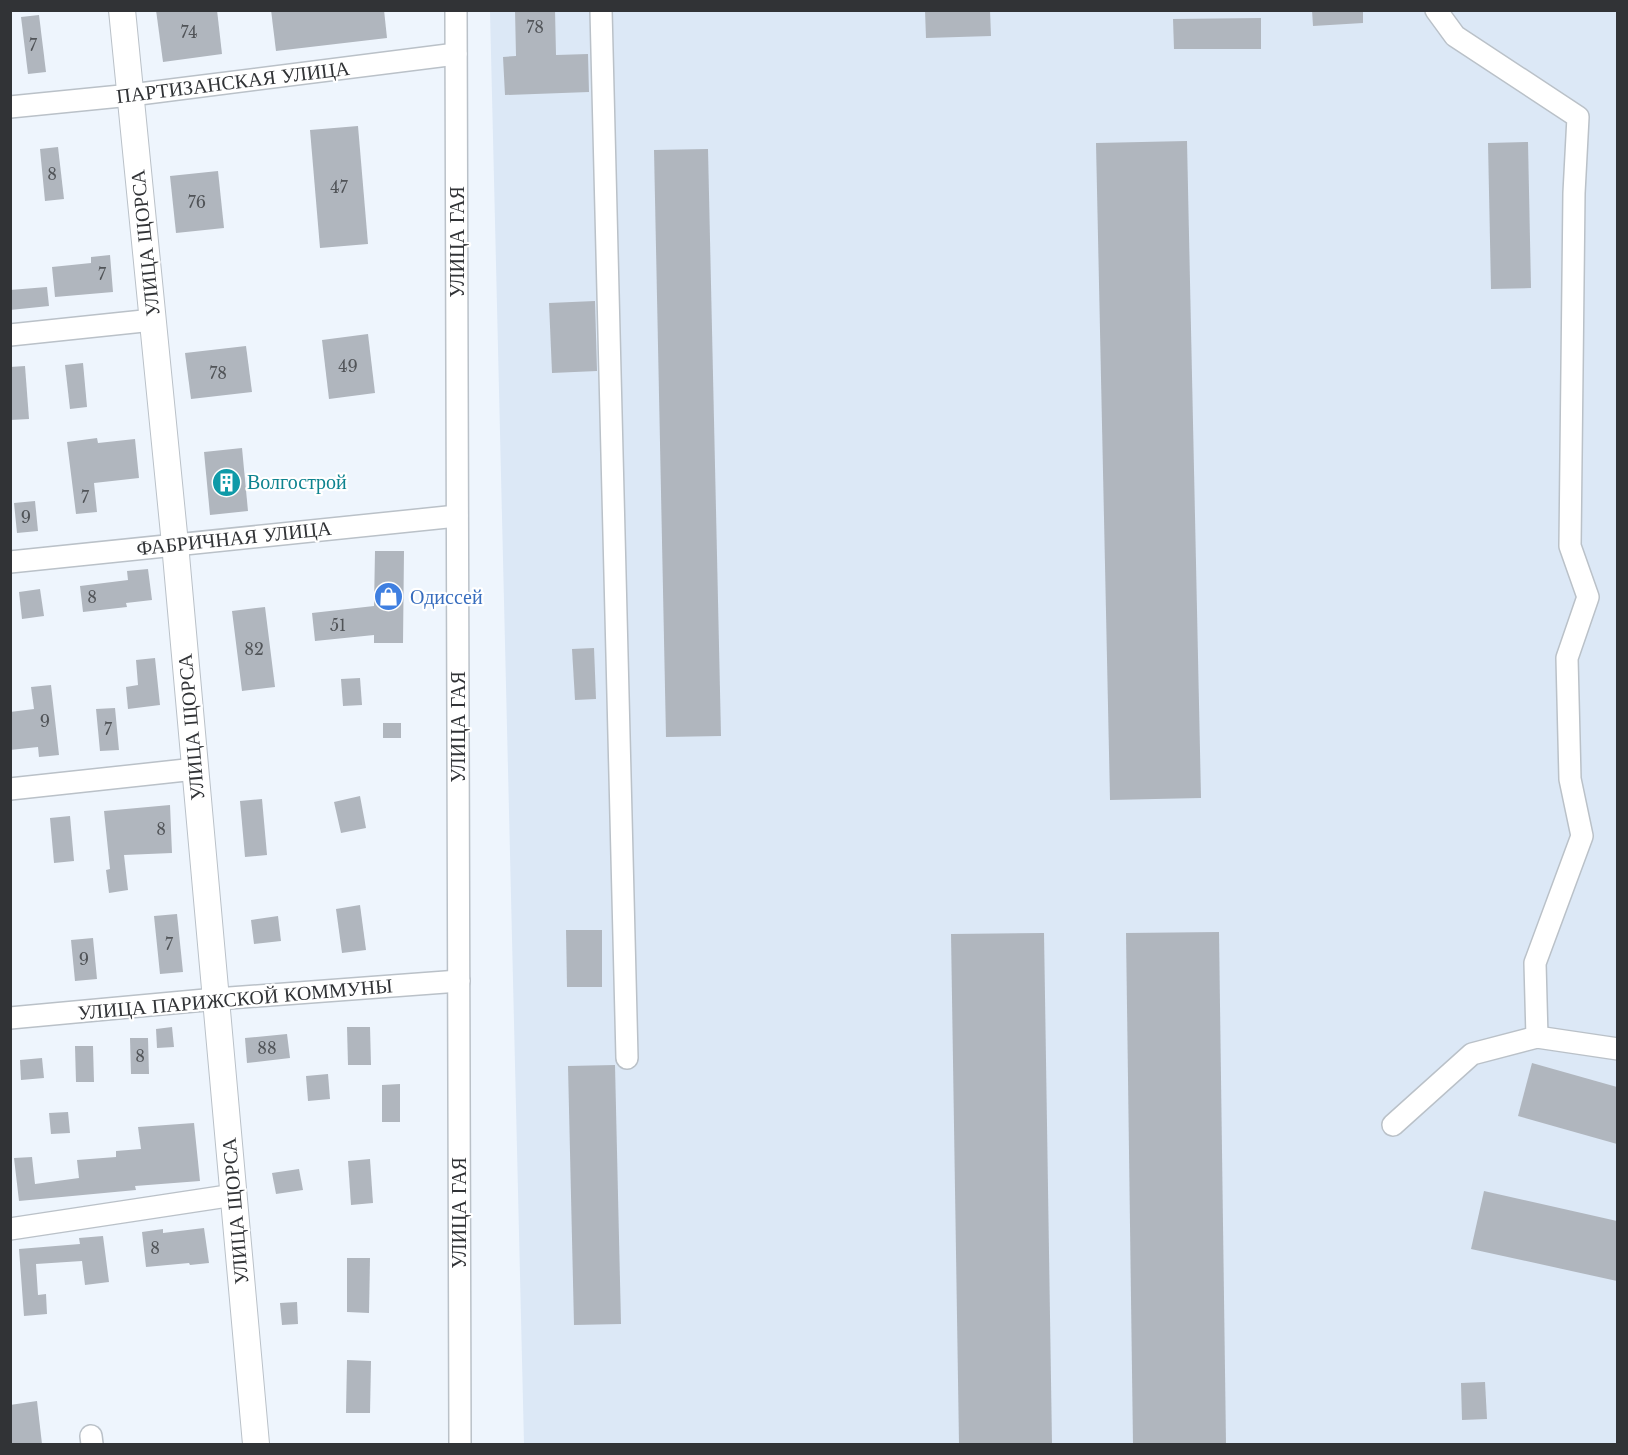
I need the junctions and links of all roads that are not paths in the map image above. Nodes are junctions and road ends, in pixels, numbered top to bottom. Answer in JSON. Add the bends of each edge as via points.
{"nodes":[{"id":1,"x":122,"y":10,"type":"edge"},
{"id":2,"x":456,"y":10,"type":"edge"},
{"id":3,"x":601,"y":10,"type":"edge"},
{"id":4,"x":1436,"y":10,"type":"edge"},
{"id":5,"x":456,"y":54,"type":"junction"},
{"id":6,"x":131,"y":95,"type":"junction"},
{"id":7,"x":10,"y":107,"type":"edge"},
{"id":8,"x":153,"y":320,"type":"junction"},
{"id":9,"x":10,"y":335,"type":"edge"},
{"id":10,"x":458,"y":516,"type":"junction"},
{"id":11,"x":175,"y":544,"type":"junction"},
{"id":12,"x":10,"y":562,"type":"edge"},
{"id":13,"x":195,"y":769,"type":"junction"},
{"id":14,"x":10,"y":789,"type":"edge"},
{"id":15,"x":459,"y":981,"type":"junction"},
{"id":16,"x":216,"y":999,"type":"junction"},
{"id":17,"x":10,"y":1018,"type":"edge"},
{"id":18,"x":1537,"y":1037,"type":"junction"},
{"id":19,"x":1617,"y":1049,"type":"edge"},
{"id":20,"x":627,"y":1058,"type":"dead end"},
{"id":21,"x":1394,"y":1125,"type":"dead end"},
{"id":22,"x":234,"y":1195,"type":"junction"},
{"id":23,"x":10,"y":1229,"type":"edge"},
{"id":24,"x":256,"y":1444,"type":"edge"},
{"id":25,"x":460,"y":1444,"type":"edge"}],
"edges":[{"from":1,"to":6,"type":"main road","name":"УЛИЦА ЩОРСА"},
{"from":2,"to":5,"type":"street","name":"УЛИЦА ГАЯ"},
{"from":3,"to":20,"type":"street"},
{"from":4,"to":18,"type":"street","via":[[1455,36],[1578,117],[1570,546],[1588,597],[1567,658],[1570,779],[1582,836],[1535,963]]},
{"from":5,"to":6,"type":"street","name":"ПАРТИЗАНСКАЯ УЛИЦА"},
{"from":5,"to":10,"type":"street","name":"УЛИЦА ГАЯ"},
{"from":6,"to":7,"type":"street","name":"ПАРТИЗАНСКАЯ УЛИЦА"},
{"from":6,"to":8,"type":"main road","name":"УЛИЦА ЩОРСА"},
{"from":8,"to":9,"type":"street"},
{"from":8,"to":11,"type":"main road","name":"УЛИЦА ЩОРСА"},
{"from":10,"to":11,"type":"street","name":"ФАБРИЧНАЯ УЛИЦА"},
{"from":10,"to":15,"type":"street","name":"УЛИЦА ГАЯ"},
{"from":11,"to":12,"type":"street","name":"ФАБРИЧНАЯ УЛИЦА"},
{"from":11,"to":13,"type":"main road","name":"УЛИЦА ЩОРСА"},
{"from":13,"to":14,"type":"street"},
{"from":13,"to":16,"type":"main road","name":"УЛИЦА ЩОРСА"},
{"from":15,"to":16,"type":"street","name":"УЛИЦА ПАРИЖСКОЙ КОММУНЫ"},
{"from":15,"to":25,"type":"street","name":"УЛИЦА ГАЯ"},
{"from":16,"to":17,"type":"street","name":"УЛИЦА ПАРИЖСКОЙ КОММУНЫ"},
{"from":16,"to":22,"type":"main road","name":"УЛИЦА ЩОРСА"},
{"from":18,"to":19,"type":"street"},
{"from":18,"to":21,"type":"street","via":[[1472,1054]]},
{"from":22,"to":23,"type":"street"},
{"from":22,"to":24,"type":"main road","name":"УЛИЦА ЩОРСА"}]}
